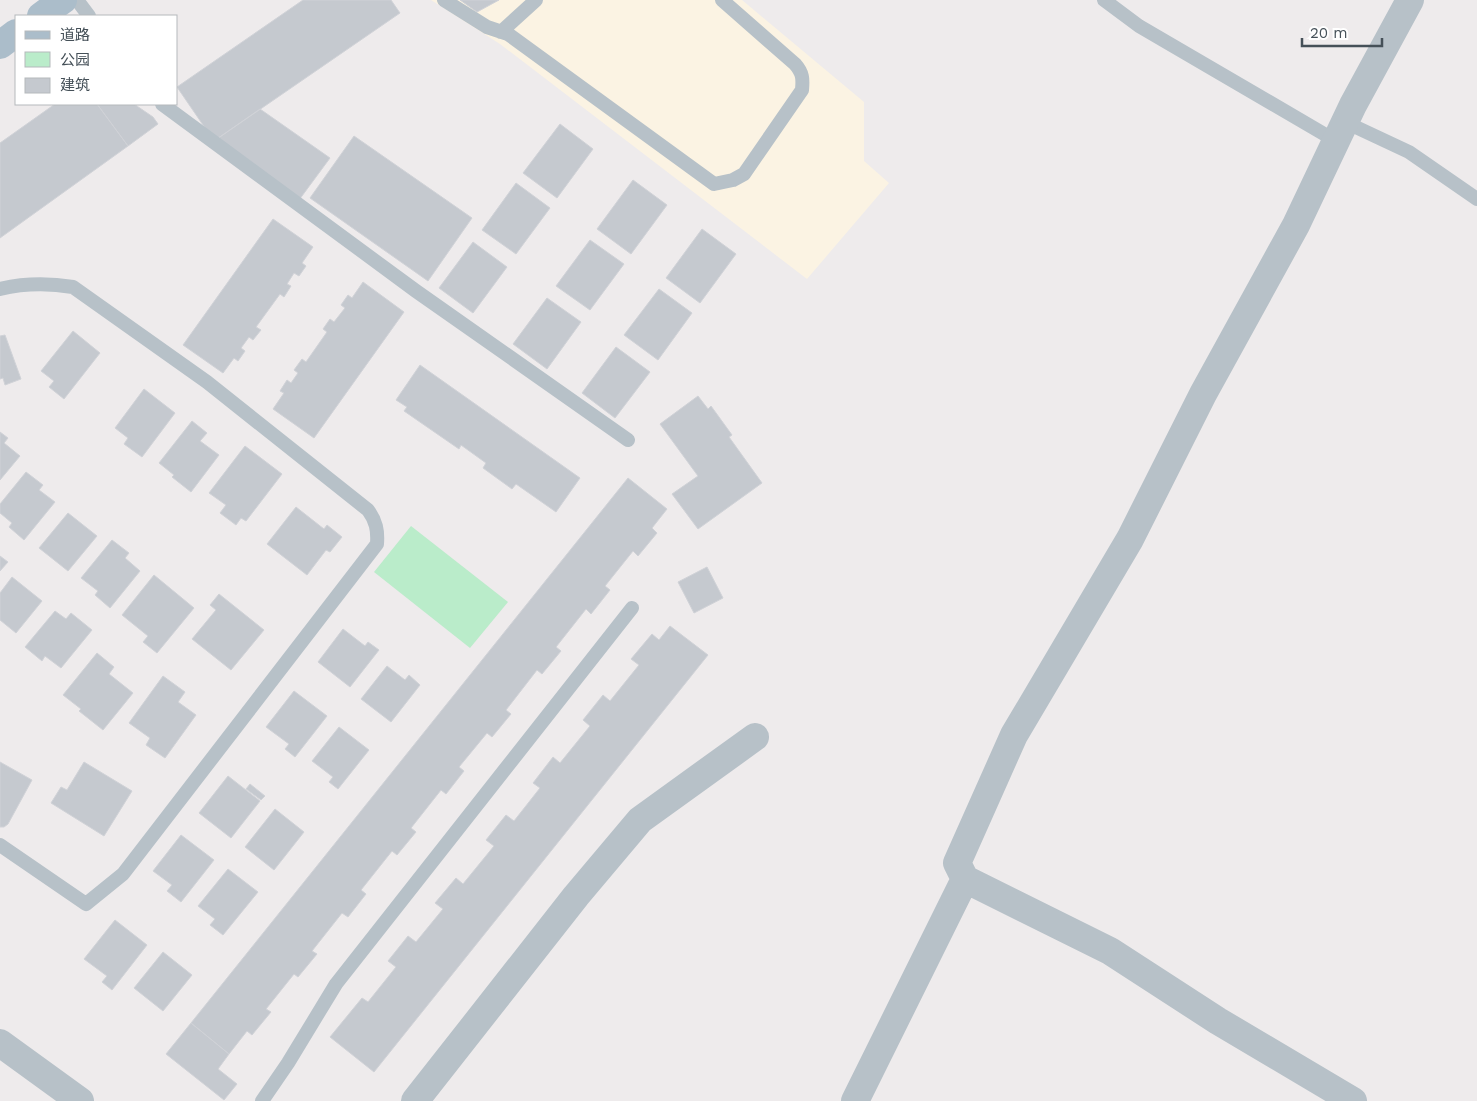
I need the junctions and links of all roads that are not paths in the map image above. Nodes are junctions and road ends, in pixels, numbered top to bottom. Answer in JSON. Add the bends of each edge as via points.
{"nodes":[{"id":1,"x":63,"y":0,"type":"edge"},
{"id":2,"x":77,"y":0,"type":"edge"},
{"id":3,"x":444,"y":0,"type":"edge"},
{"id":4,"x":536,"y":0,"type":"edge"},
{"id":5,"x":722,"y":0,"type":"edge"},
{"id":6,"x":1104,"y":0,"type":"edge"},
{"id":7,"x":1410,"y":0,"type":"edge"},
{"id":8,"x":42,"y":15,"type":"edge"},
{"id":9,"x":88,"y":15,"type":"edge"},
{"id":10,"x":501,"y":32,"type":"junction"},
{"id":11,"x":15,"y":34,"type":"edge"},
{"id":12,"x":0,"y":45,"type":"edge"},
{"id":13,"x":163,"y":105,"type":"edge"},
{"id":14,"x":1340,"y":131,"type":"junction"},
{"id":15,"x":1477,"y":199,"type":"edge"},
{"id":16,"x":0,"y":289,"type":"edge"},
{"id":17,"x":628,"y":440,"type":"dead end"},
{"id":18,"x":632,"y":608,"type":"dead end"},
{"id":19,"x":755,"y":737,"type":"dead end"},
{"id":20,"x":0,"y":845,"type":"edge"},
{"id":21,"x":965,"y":879,"type":"junction"},
{"id":22,"x":0,"y":1043,"type":"edge"},
{"id":23,"x":80,"y":1101,"type":"edge"},
{"id":24,"x":262,"y":1101,"type":"edge"},
{"id":25,"x":415,"y":1101,"type":"edge"},
{"id":26,"x":856,"y":1101,"type":"edge"},
{"id":27,"x":1353,"y":1101,"type":"edge"}],
"edges":[{"from":1,"to":8,"type":"main road"},
{"from":2,"to":9,"type":"lane"},
{"from":3,"to":10,"type":"lane"},
{"from":4,"to":10,"type":"lane"},
{"from":5,"to":10,"type":"lane","via":[[795,64],[803,77],[802,90],[744,174],[714,184]]},
{"from":6,"to":14,"type":"lane","via":[[1139,26]]},
{"from":7,"to":14,"type":"street"},
{"from":11,"to":12,"type":"main road"},
{"from":13,"to":17,"type":"lane","via":[[416,291]]},
{"from":14,"to":15,"type":"lane","via":[[1408,152]]},
{"from":14,"to":21,"type":"street","via":[[1296,225],[1203,394],[1130,539],[1014,735],[957,863]]},
{"from":16,"to":20,"type":"lane","via":[[36,283],[73,287],[207,382],[361,504],[374,519],[378,530],[377,544],[123,874],[86,904]]},
{"from":18,"to":24,"type":"lane","via":[[336,984]]},
{"from":19,"to":25,"type":"street","via":[[640,820]]},
{"from":21,"to":26,"type":"street"},
{"from":21,"to":27,"type":"street","via":[[1110,951],[1218,1021]]},
{"from":22,"to":23,"type":"street"}]}
